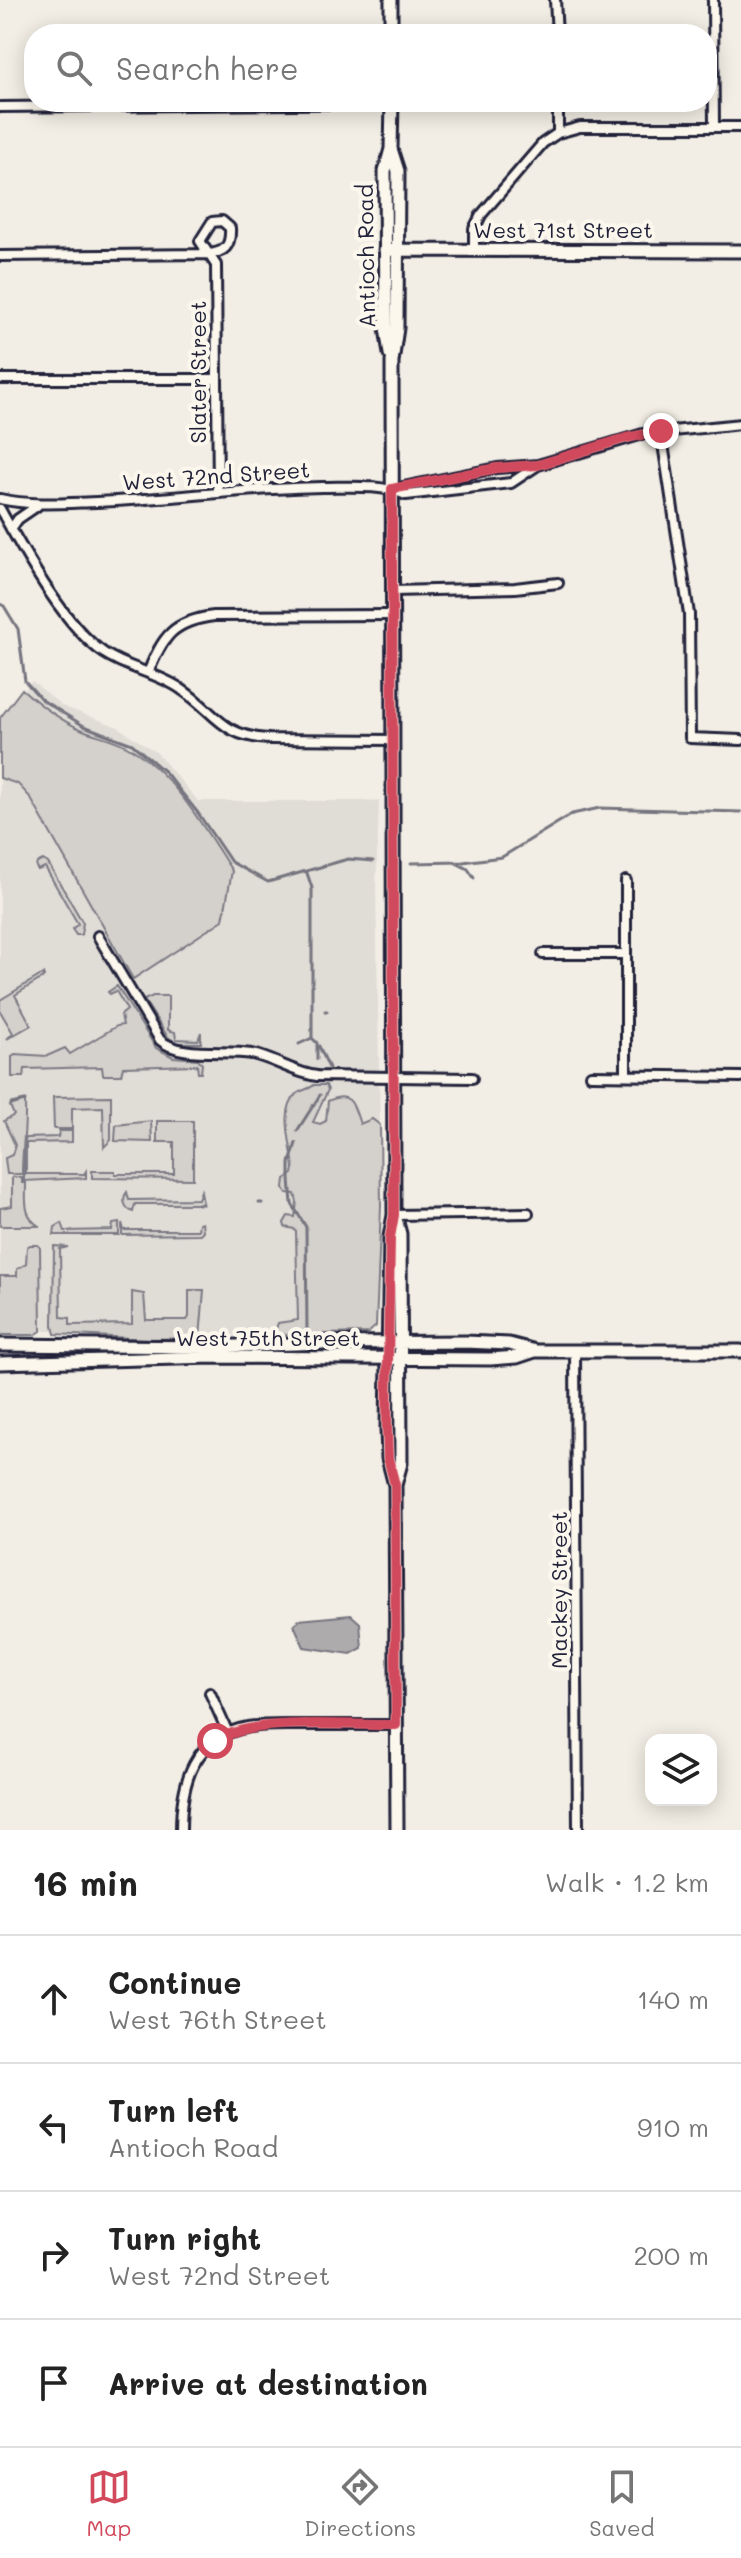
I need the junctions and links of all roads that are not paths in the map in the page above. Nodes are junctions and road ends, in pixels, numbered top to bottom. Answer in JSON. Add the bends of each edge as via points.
{"nodes":[{"id":1,"x":391,"y":0,"type":"edge"},
{"id":2,"x":555,"y":0,"type":"edge"},
{"id":3,"x":713,"y":0,"type":"edge"},
{"id":4,"x":391,"y":24,"type":"edge"},
{"id":5,"x":556,"y":24,"type":"edge"},
{"id":6,"x":713,"y":24,"type":"edge"},
{"id":7,"x":0,"y":107,"type":"edge"},
{"id":8,"x":24,"y":107,"type":"edge"},
{"id":9,"x":392,"y":112,"type":"edge"},
{"id":10,"x":558,"y":112,"type":"edge"},
{"id":11,"x":714,"y":112,"type":"edge"},
{"id":12,"x":714,"y":127,"type":"junction"},
{"id":13,"x":741,"y":127,"type":"edge"},
{"id":14,"x":558,"y":133,"type":"junction"},
{"id":15,"x":391,"y":250,"type":"junction"},
{"id":16,"x":474,"y":250,"type":"junction"},
{"id":17,"x":741,"y":251,"type":"edge"},
{"id":18,"x":0,"y":256,"type":"edge"},
{"id":19,"x":0,"y":379,"type":"edge"},
{"id":20,"x":215,"y":379,"type":"junction"},
{"id":21,"x":741,"y":424,"type":"edge"},
{"id":22,"x":661,"y":431,"type":"junction"},
{"id":23,"x":538,"y":465,"type":"junction"},
{"id":24,"x":392,"y":489,"type":"junction"},
{"id":25,"x":218,"y":493,"type":"junction"},
{"id":26,"x":0,"y":499,"type":"edge"},
{"id":27,"x":42,"y":504,"type":"junction"},
{"id":28,"x":0,"y":509,"type":"edge"},
{"id":29,"x":11,"y":529,"type":"junction"},
{"id":30,"x":558,"y":583,"type":"dead end"},
{"id":31,"x":393,"y":591,"type":"junction"},
{"id":32,"x":392,"y":615,"type":"junction"},
{"id":33,"x":148,"y":673,"type":"junction"},
{"id":34,"x":392,"y":740,"type":"junction"},
{"id":35,"x":741,"y":740,"type":"edge"},
{"id":36,"x":626,"y":881,"type":"dead end"},
{"id":37,"x":98,"y":936,"type":"dead end"},
{"id":38,"x":543,"y":954,"type":"dead end"},
{"id":39,"x":625,"y":954,"type":"junction"},
{"id":40,"x":591,"y":1075,"type":"dead end"},
{"id":41,"x":626,"y":1075,"type":"junction"},
{"id":42,"x":395,"y":1076,"type":"junction"},
{"id":43,"x":741,"y":1077,"type":"edge"},
{"id":44,"x":472,"y":1078,"type":"dead end"},
{"id":45,"x":528,"y":1213,"type":"dead end"},
{"id":46,"x":394,"y":1215,"type":"junction"},
{"id":47,"x":402,"y":1342,"type":"junction"},
{"id":48,"x":388,"y":1343,"type":"junction"},
{"id":49,"x":0,"y":1345,"type":"edge"},
{"id":50,"x":536,"y":1351,"type":"junction"},
{"id":51,"x":575,"y":1351,"type":"junction"},
{"id":52,"x":741,"y":1351,"type":"edge"},
{"id":53,"x":388,"y":1359,"type":"junction"},
{"id":54,"x":402,"y":1359,"type":"junction"},
{"id":55,"x":0,"y":1363,"type":"edge"},
{"id":56,"x":395,"y":1485,"type":"junction"},
{"id":57,"x":210,"y":1693,"type":"dead end"},
{"id":58,"x":396,"y":1725,"type":"junction"},
{"id":59,"x":228,"y":1733,"type":"junction"},
{"id":60,"x":181,"y":1830,"type":"edge"},
{"id":61,"x":397,"y":1830,"type":"edge"},
{"id":62,"x":578,"y":1830,"type":"edge"}],
"edges":[{"from":1,"to":4,"type":"main road"},
{"from":2,"to":5,"type":"street"},
{"from":3,"to":6,"type":"street"},
{"from":7,"to":8,"type":"street"},
{"from":9,"to":15,"type":"main road","name":"Antioch Road","via":[[385,171]]},
{"from":10,"to":14,"type":"street"},
{"from":11,"to":12,"type":"street"},
{"from":12,"to":13,"type":"street"},
{"from":12,"to":14,"type":"street","via":[[580,127]]},
{"from":14,"to":16,"type":"street","via":[[543,143],[481,215],[474,229]]},
{"from":15,"to":16,"type":"main road","name":"West 71st Street"},
{"from":15,"to":24,"type":"main road","name":"Antioch Road","via":[[386,328],[392,362]]},
{"from":16,"to":17,"type":"main road","name":"West 71st Street"},
{"from":18,"to":20,"type":"street","name":"Slater Street","via":[[207,254],[216,265]]},
{"from":19,"to":20,"type":"street"},
{"from":20,"to":25,"type":"street","name":"Slater Street"},
{"from":21,"to":22,"type":"street","name":"West 72nd Street"},
{"from":22,"to":23,"type":"street","name":"West 72nd Street"},
{"from":22,"to":35,"type":"street","via":[[687,590],[690,738]]},
{"from":23,"to":24,"type":"street","name":"West 72nd Street"},
{"from":23,"to":24,"type":"street","name":"West 72nd Street","via":[[511,483],[406,495]]},
{"from":24,"to":25,"type":"street","name":"West 72nd Street"},
{"from":24,"to":31,"type":"main road","name":"Antioch Road"},
{"from":25,"to":27,"type":"street","name":"West 72nd Street"},
{"from":26,"to":27,"type":"street","name":"West 72nd Street"},
{"from":27,"to":29,"type":"street"},
{"from":28,"to":29,"type":"street"},
{"from":29,"to":33,"type":"street","via":[[87,640]]},
{"from":30,"to":31,"type":"street"},
{"from":31,"to":32,"type":"main road","name":"Antioch Road"},
{"from":32,"to":33,"type":"street","via":[[196,618],[168,634]]},
{"from":32,"to":34,"type":"main road","name":"Antioch Road"},
{"from":33,"to":34,"type":"street","via":[[194,697],[218,723],[252,738]]},
{"from":34,"to":42,"type":"main road","name":"Antioch Road"},
{"from":36,"to":39,"type":"street"},
{"from":37,"to":42,"type":"street","via":[[160,1040],[172,1048],[251,1054],[317,1076]]},
{"from":38,"to":39,"type":"street"},
{"from":39,"to":41,"type":"street"},
{"from":40,"to":41,"type":"street"},
{"from":41,"to":43,"type":"street"},
{"from":42,"to":44,"type":"street"},
{"from":42,"to":46,"type":"main road","name":"Antioch Road"},
{"from":45,"to":46,"type":"street"},
{"from":46,"to":47,"type":"main road","name":"Antioch Road","via":[[400,1234]]},
{"from":46,"to":48,"type":"main road","name":"Antioch Road"},
{"from":47,"to":48,"type":"main road","name":"West 75th Street"},
{"from":47,"to":50,"type":"main road","name":"West 75th Street","via":[[509,1344]]},
{"from":47,"to":54,"type":"main road","name":"Antioch Road"},
{"from":48,"to":49,"type":"main road","name":"West 75th Street"},
{"from":48,"to":53,"type":"main road","name":"Antioch Road"},
{"from":50,"to":51,"type":"main road","name":"West 75th Street"},
{"from":50,"to":54,"type":"main road","name":"West 75th Street","via":[[490,1359]]},
{"from":51,"to":52,"type":"main road","name":"West 75th Street"},
{"from":51,"to":62,"type":"street","name":"Mackey Street"},
{"from":53,"to":54,"type":"main road","name":"West 75th Street"},
{"from":53,"to":55,"type":"main road","name":"West 75th Street"},
{"from":53,"to":56,"type":"main road","name":"Antioch Road","via":[[388,1458]]},
{"from":54,"to":56,"type":"main road","name":"Antioch Road","via":[[401,1463]]},
{"from":56,"to":58,"type":"main road","name":"Antioch Road"},
{"from":57,"to":59,"type":"street"},
{"from":58,"to":59,"type":"street","via":[[262,1726]]},
{"from":58,"to":61,"type":"main road","name":"Antioch Road"},
{"from":59,"to":60,"type":"street","via":[[201,1754],[187,1777]]}]}
